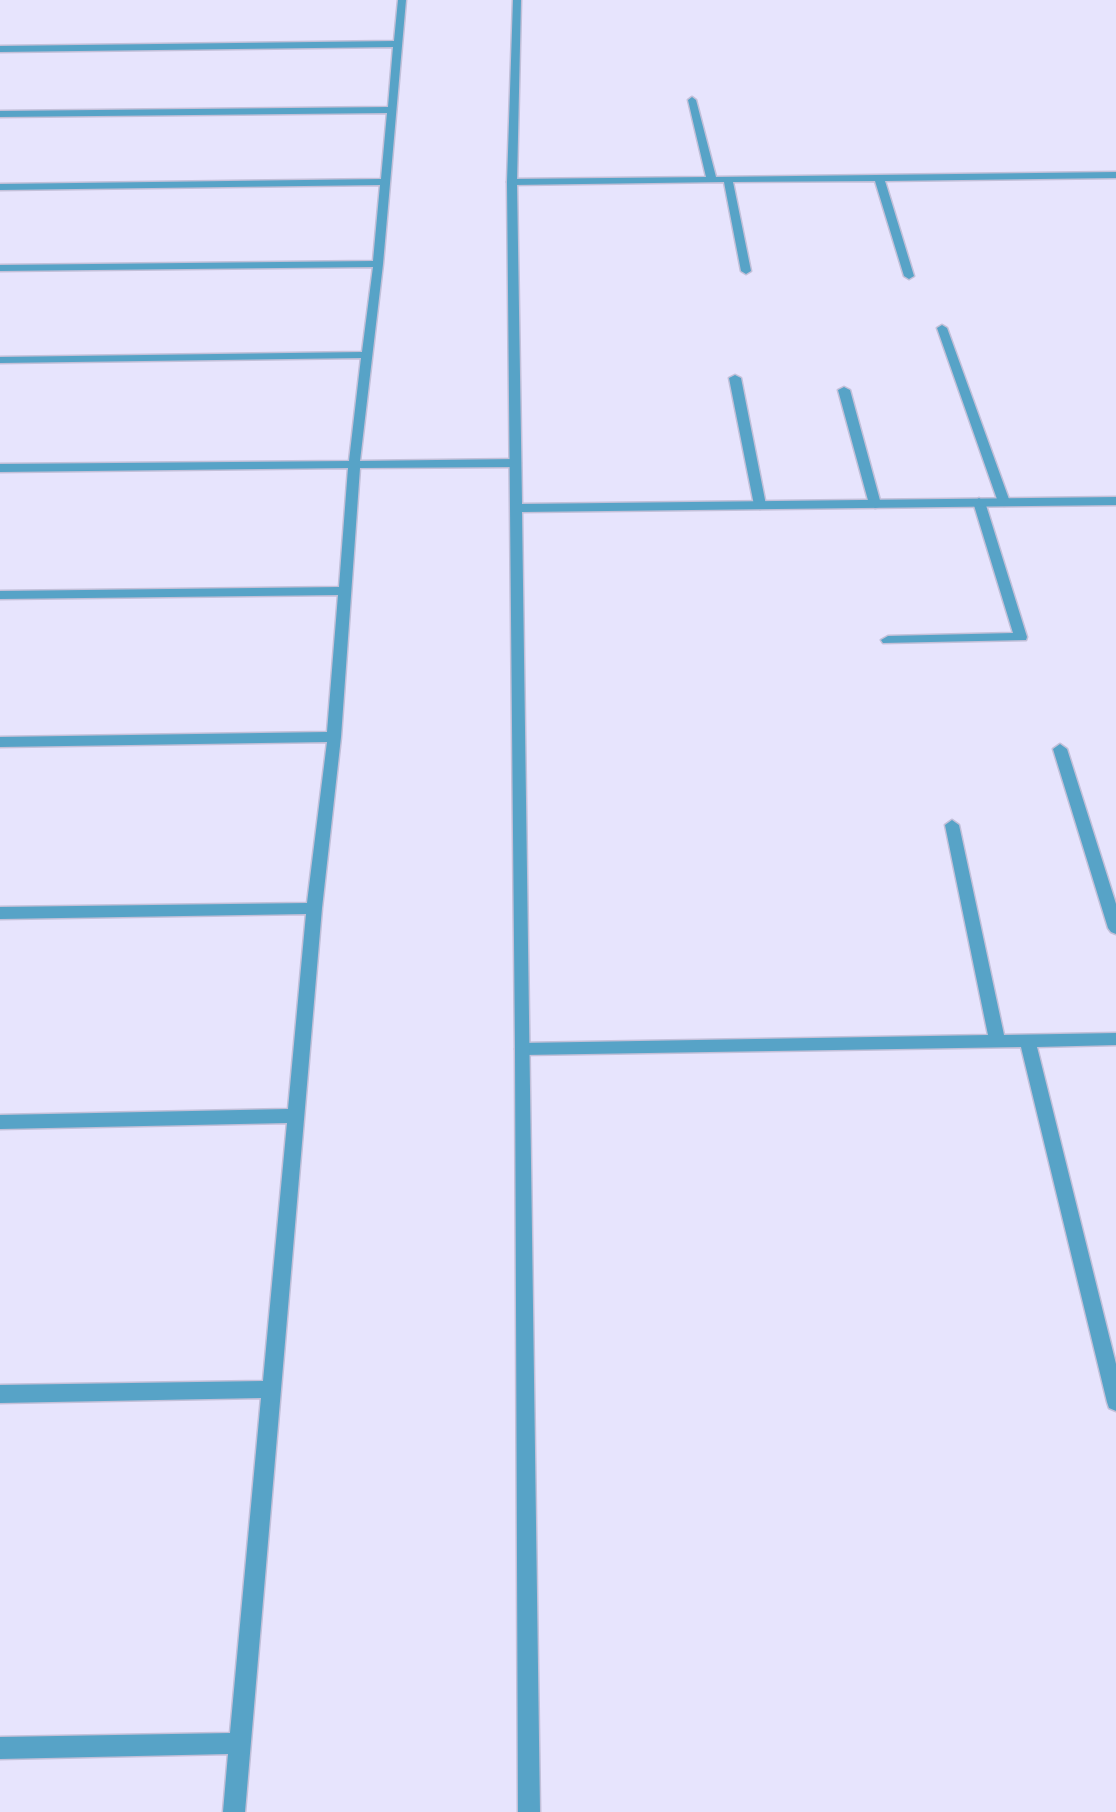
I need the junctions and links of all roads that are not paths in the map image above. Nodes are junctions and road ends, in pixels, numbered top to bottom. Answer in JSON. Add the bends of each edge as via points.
{"nodes":[{"id":1,"x":402,"y":0,"type":"edge"},
{"id":2,"x":517,"y":0,"type":"edge"},
{"id":3,"x":398,"y":44,"type":"junction"},
{"id":4,"x":0,"y":49,"type":"edge"},
{"id":5,"x":692,"y":100,"type":"dead end"},
{"id":6,"x":391,"y":110,"type":"junction"},
{"id":7,"x":0,"y":114,"type":"edge"},
{"id":8,"x":1116,"y":175,"type":"edge"},
{"id":9,"x":879,"y":178,"type":"junction"},
{"id":10,"x":712,"y":180,"type":"junction"},
{"id":11,"x":728,"y":180,"type":"junction"},
{"id":12,"x":384,"y":182,"type":"junction"},
{"id":13,"x":512,"y":182,"type":"junction"},
{"id":14,"x":0,"y":186,"type":"edge"},
{"id":15,"x":378,"y":264,"type":"junction"},
{"id":16,"x":0,"y":268,"type":"edge"},
{"id":17,"x":746,"y":271,"type":"dead end"},
{"id":18,"x":909,"y":276,"type":"dead end"},
{"id":19,"x":942,"y":328,"type":"dead end"},
{"id":20,"x":367,"y":355,"type":"junction"},
{"id":21,"x":0,"y":360,"type":"edge"},
{"id":22,"x":735,"y":378,"type":"dead end"},
{"id":23,"x":844,"y":390,"type":"dead end"},
{"id":24,"x":515,"y":463,"type":"junction"},
{"id":25,"x":354,"y":464,"type":"junction"},
{"id":26,"x":0,"y":468,"type":"edge"},
{"id":27,"x":1116,"y":501,"type":"edge"},
{"id":28,"x":979,"y":502,"type":"junction"},
{"id":29,"x":1004,"y":502,"type":"junction"},
{"id":30,"x":875,"y":504,"type":"junction"},
{"id":31,"x":760,"y":505,"type":"junction"},
{"id":32,"x":516,"y":508,"type":"junction"},
{"id":33,"x":345,"y":591,"type":"junction"},
{"id":34,"x":0,"y":595,"type":"edge"},
{"id":35,"x":888,"y":640,"type":"dead end"},
{"id":36,"x":334,"y":737,"type":"junction"},
{"id":37,"x":0,"y":742,"type":"edge"},
{"id":38,"x":1060,"y":749,"type":"dead end"},
{"id":39,"x":952,"y":825,"type":"dead end"},
{"id":40,"x":314,"y":908,"type":"junction"},
{"id":41,"x":0,"y":914,"type":"edge"},
{"id":42,"x":1116,"y":928,"type":"edge"},
{"id":43,"x":1116,"y":1039,"type":"edge"},
{"id":44,"x":1028,"y":1041,"type":"junction"},
{"id":45,"x":998,"y":1042,"type":"junction"},
{"id":46,"x":523,"y":1049,"type":"junction"},
{"id":47,"x":296,"y":1116,"type":"junction"},
{"id":48,"x":0,"y":1122,"type":"edge"},
{"id":49,"x":272,"y":1389,"type":"junction"},
{"id":50,"x":0,"y":1394,"type":"edge"},
{"id":51,"x":1116,"y":1402,"type":"edge"},
{"id":52,"x":239,"y":1743,"type":"junction"},
{"id":53,"x":0,"y":1748,"type":"edge"},
{"id":54,"x":234,"y":1812,"type":"edge"},
{"id":55,"x":529,"y":1812,"type":"edge"}],
"edges":[{"from":1,"to":3,"type":"street"},
{"from":2,"to":13,"type":"street"},
{"from":3,"to":4,"type":"street"},
{"from":3,"to":6,"type":"street"},
{"from":5,"to":10,"type":"street"},
{"from":6,"to":7,"type":"street"},
{"from":6,"to":12,"type":"street"},
{"from":8,"to":9,"type":"street"},
{"from":9,"to":11,"type":"street"},
{"from":9,"to":18,"type":"street"},
{"from":10,"to":11,"type":"street"},
{"from":10,"to":13,"type":"street"},
{"from":11,"to":17,"type":"street"},
{"from":12,"to":14,"type":"street"},
{"from":12,"to":15,"type":"street"},
{"from":13,"to":24,"type":"street"},
{"from":15,"to":16,"type":"street"},
{"from":15,"to":20,"type":"street"},
{"from":19,"to":29,"type":"street"},
{"from":20,"to":21,"type":"street"},
{"from":20,"to":25,"type":"street"},
{"from":22,"to":31,"type":"street"},
{"from":23,"to":30,"type":"street"},
{"from":24,"to":25,"type":"street"},
{"from":24,"to":32,"type":"street"},
{"from":25,"to":26,"type":"street"},
{"from":25,"to":33,"type":"street"},
{"from":27,"to":29,"type":"street"},
{"from":28,"to":29,"type":"street"},
{"from":28,"to":30,"type":"street"},
{"from":28,"to":35,"type":"street","via":[[1021,637]]},
{"from":30,"to":31,"type":"street"},
{"from":31,"to":32,"type":"street"},
{"from":32,"to":46,"type":"street"},
{"from":33,"to":34,"type":"street"},
{"from":33,"to":36,"type":"street"},
{"from":36,"to":37,"type":"street"},
{"from":36,"to":40,"type":"street"},
{"from":38,"to":42,"type":"street"},
{"from":39,"to":45,"type":"street"},
{"from":40,"to":41,"type":"street"},
{"from":40,"to":47,"type":"street"},
{"from":43,"to":44,"type":"street"},
{"from":44,"to":45,"type":"street"},
{"from":44,"to":51,"type":"street"},
{"from":45,"to":46,"type":"street"},
{"from":46,"to":55,"type":"street"},
{"from":47,"to":48,"type":"street"},
{"from":47,"to":49,"type":"street"},
{"from":49,"to":50,"type":"street"},
{"from":49,"to":52,"type":"street"},
{"from":52,"to":53,"type":"street"},
{"from":52,"to":54,"type":"street"}]}
